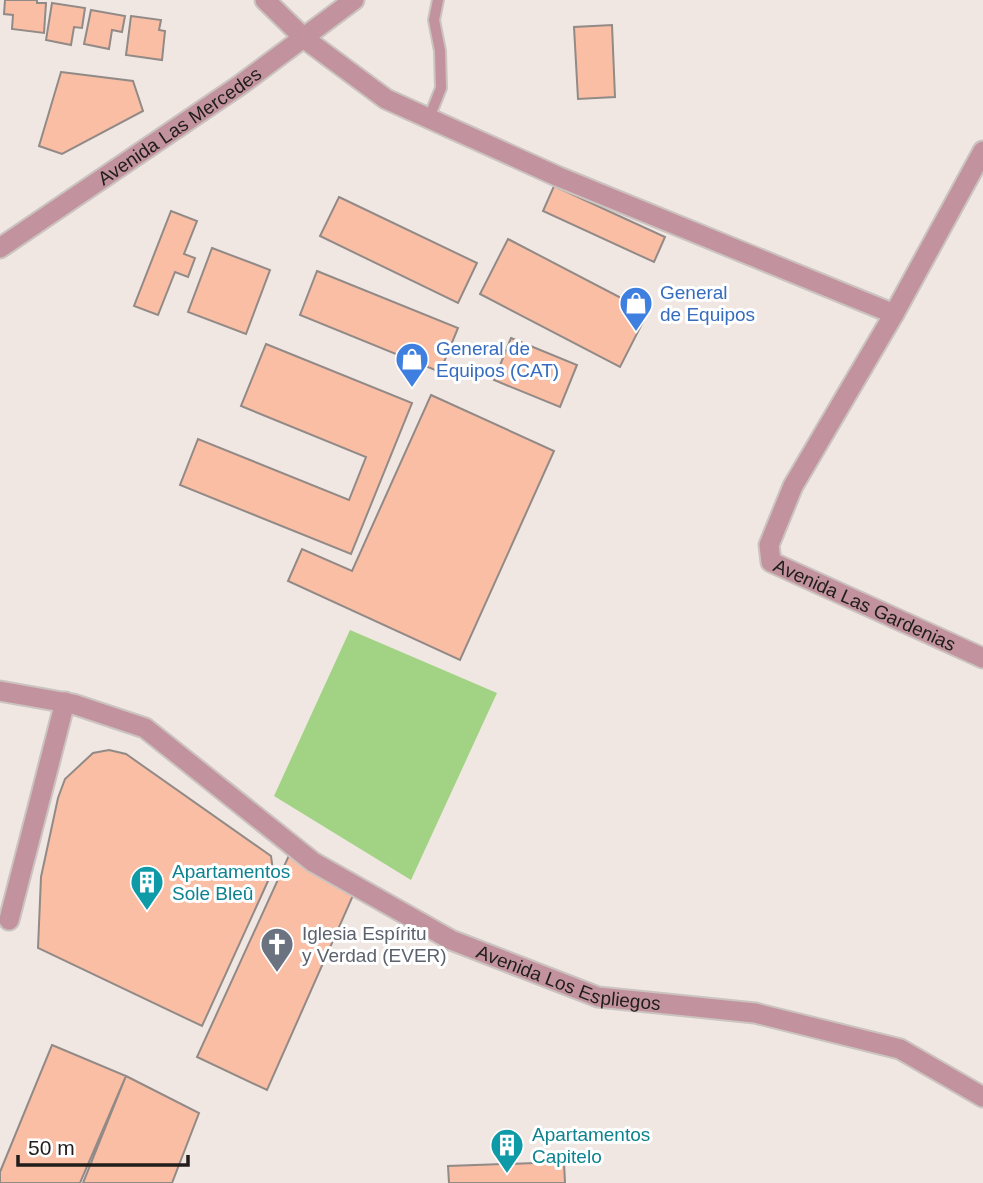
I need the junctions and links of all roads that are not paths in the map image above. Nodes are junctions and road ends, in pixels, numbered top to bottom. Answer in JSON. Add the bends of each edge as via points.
{"nodes":[{"id":1,"x":265,"y":0,"type":"edge"},
{"id":2,"x":354,"y":0,"type":"edge"},
{"id":3,"x":438,"y":0,"type":"edge"},
{"id":4,"x":304,"y":39,"type":"junction"},
{"id":5,"x":429,"y":118,"type":"junction"},
{"id":6,"x":983,"y":151,"type":"edge"},
{"id":7,"x":2,"y":244,"type":"edge"},
{"id":8,"x":894,"y":314,"type":"junction"},
{"id":9,"x":983,"y":658,"type":"edge"},
{"id":10,"x":0,"y":691,"type":"edge"},
{"id":11,"x":65,"y":702,"type":"junction"},
{"id":12,"x":9,"y":920,"type":"dead end"},
{"id":13,"x":983,"y":1097,"type":"edge"}],
"edges":[{"from":1,"to":4,"type":"street"},
{"from":2,"to":4,"type":"street","name":"Avenida Las Mercedes"},
{"from":3,"to":5,"type":"lane","via":[[434,20],[441,88]]},
{"from":4,"to":5,"type":"street","via":[[386,99]]},
{"from":4,"to":7,"type":"street","name":"Avenida Las Mercedes"},
{"from":5,"to":8,"type":"street","via":[[559,177]]},
{"from":6,"to":8,"type":"street"},
{"from":8,"to":9,"type":"street","name":"Avenida Las Gardenias","via":[[793,486],[769,545],[771,562]]},
{"from":10,"to":11,"type":"street","name":"Avenida Los Espliegos"},
{"from":11,"to":12,"type":"street"},
{"from":11,"to":13,"type":"street","name":"Avenida Los Espliegos","via":[[145,728],[313,862],[451,940],[598,996],[755,1013],[900,1049]]}]}
